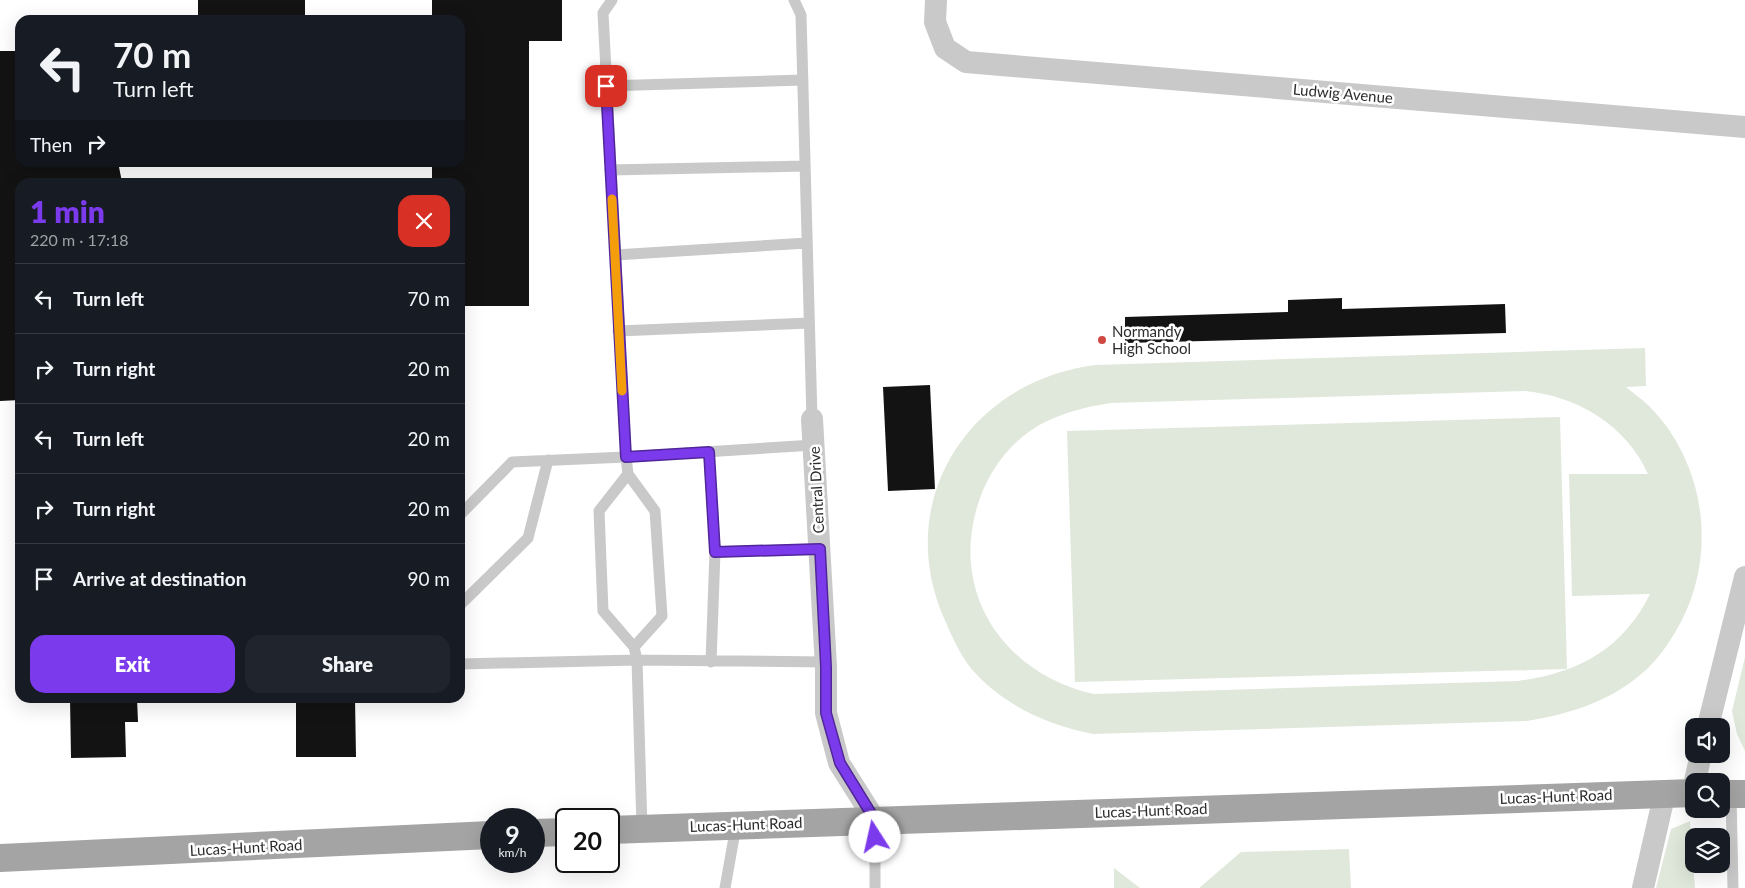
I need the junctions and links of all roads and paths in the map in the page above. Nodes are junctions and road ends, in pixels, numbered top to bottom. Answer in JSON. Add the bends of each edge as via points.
{"nodes":[{"id":1,"x":612,"y":0,"type":"edge"},
{"id":2,"x":794,"y":0,"type":"edge"},
{"id":3,"x":936,"y":0,"type":"edge"},
{"id":4,"x":803,"y":80,"type":"junction"},
{"id":5,"x":606,"y":86,"type":"junction"},
{"id":6,"x":1745,"y":127,"type":"edge"},
{"id":7,"x":805,"y":166,"type":"junction"},
{"id":8,"x":610,"y":170,"type":"junction"},
{"id":9,"x":808,"y":243,"type":"junction"},
{"id":10,"x":615,"y":255,"type":"junction"},
{"id":11,"x":810,"y":323,"type":"junction"},
{"id":12,"x":618,"y":331,"type":"junction"},
{"id":13,"x":812,"y":419,"type":"joint"},
{"id":14,"x":814,"y":445,"type":"junction"},
{"id":15,"x":709,"y":452,"type":"junction"},
{"id":16,"x":626,"y":457,"type":"junction"},
{"id":17,"x":548,"y":460,"type":"junction"},
{"id":18,"x":628,"y":474,"type":"junction"},
{"id":19,"x":465,"y":510,"type":"edge"},
{"id":20,"x":820,"y":549,"type":"junction"},
{"id":21,"x":715,"y":552,"type":"junction"},
{"id":22,"x":1745,"y":577,"type":"edge"},
{"id":23,"x":465,"y":600,"type":"edge"},
{"id":24,"x":634,"y":647,"type":"junction"},
{"id":25,"x":637,"y":660,"type":"junction"},
{"id":26,"x":711,"y":662,"type":"junction"},
{"id":27,"x":826,"y":662,"type":"junction"},
{"id":28,"x":465,"y":664,"type":"edge"},
{"id":29,"x":1710,"y":718,"type":"edge"},
{"id":30,"x":1685,"y":789,"type":"edge"},
{"id":31,"x":1664,"y":792,"type":"junction"},
{"id":32,"x":1732,"y":794,"type":"edge"},
{"id":33,"x":875,"y":820,"type":"junction"},
{"id":34,"x":736,"y":824,"type":"junction"},
{"id":35,"x":642,"y":828,"type":"junction"},
{"id":36,"x":620,"y":829,"type":"edge"},
{"id":37,"x":480,"y":836,"type":"edge"},
{"id":38,"x":0,"y":858,"type":"edge"},
{"id":39,"x":725,"y":888,"type":"edge"},
{"id":40,"x":875,"y":888,"type":"edge"},
{"id":41,"x":1643,"y":888,"type":"edge"},
{"id":42,"x":1734,"y":888,"type":"edge"}],
"edges":[{"from":1,"to":5,"type":"lane","via":[[603,13]]},
{"from":2,"to":4,"type":"lane","via":[[801,15]]},
{"from":3,"to":6,"type":"street","name":"Ludwig Avenue","via":[[935,22],[945,48],[966,62]]},
{"from":4,"to":5,"type":"lane"},
{"from":4,"to":7,"type":"lane"},
{"from":5,"to":8,"type":"lane"},
{"from":7,"to":8,"type":"lane"},
{"from":7,"to":9,"type":"lane"},
{"from":8,"to":10,"type":"lane"},
{"from":9,"to":10,"type":"lane"},
{"from":9,"to":11,"type":"lane"},
{"from":10,"to":12,"type":"lane"},
{"from":11,"to":12,"type":"lane"},
{"from":11,"to":13,"type":"lane"},
{"from":12,"to":16,"type":"lane"},
{"from":13,"to":14,"type":"street","name":"Central Drive"},
{"from":14,"to":15,"type":"lane"},
{"from":14,"to":20,"type":"street","name":"Central Drive"},
{"from":15,"to":16,"type":"lane"},
{"from":15,"to":21,"type":"lane"},
{"from":16,"to":17,"type":"lane"},
{"from":16,"to":18,"type":"lane"},
{"from":17,"to":19,"type":"lane","via":[[512,462]]},
{"from":17,"to":23,"type":"lane","via":[[528,538]]},
{"from":18,"to":24,"type":"lane","via":[[655,511],[662,616]]},
{"from":18,"to":24,"type":"lane","via":[[599,511],[603,611]]},
{"from":20,"to":21,"type":"lane"},
{"from":20,"to":27,"type":"street","name":"Central Drive"},
{"from":21,"to":26,"type":"lane"},
{"from":22,"to":29,"type":"street"},
{"from":24,"to":25,"type":"lane"},
{"from":25,"to":26,"type":"lane"},
{"from":25,"to":28,"type":"lane"},
{"from":25,"to":35,"type":"lane"},
{"from":26,"to":27,"type":"lane"},
{"from":27,"to":33,"type":"street","name":"Central Drive","via":[[826,713],[840,763]]},
{"from":30,"to":31,"type":"main road","name":"Lucas-Hunt Road"},
{"from":31,"to":33,"type":"main road","name":"Lucas-Hunt Road"},
{"from":31,"to":41,"type":"street"},
{"from":32,"to":42,"type":"lane"},
{"from":33,"to":34,"type":"main road","name":"Lucas-Hunt Road"},
{"from":33,"to":40,"type":"lane"},
{"from":34,"to":35,"type":"main road","name":"Lucas-Hunt Road"},
{"from":34,"to":39,"type":"lane"},
{"from":35,"to":36,"type":"main road","name":"Lucas-Hunt Road"},
{"from":37,"to":38,"type":"main road","name":"Lucas-Hunt Road"}]}
